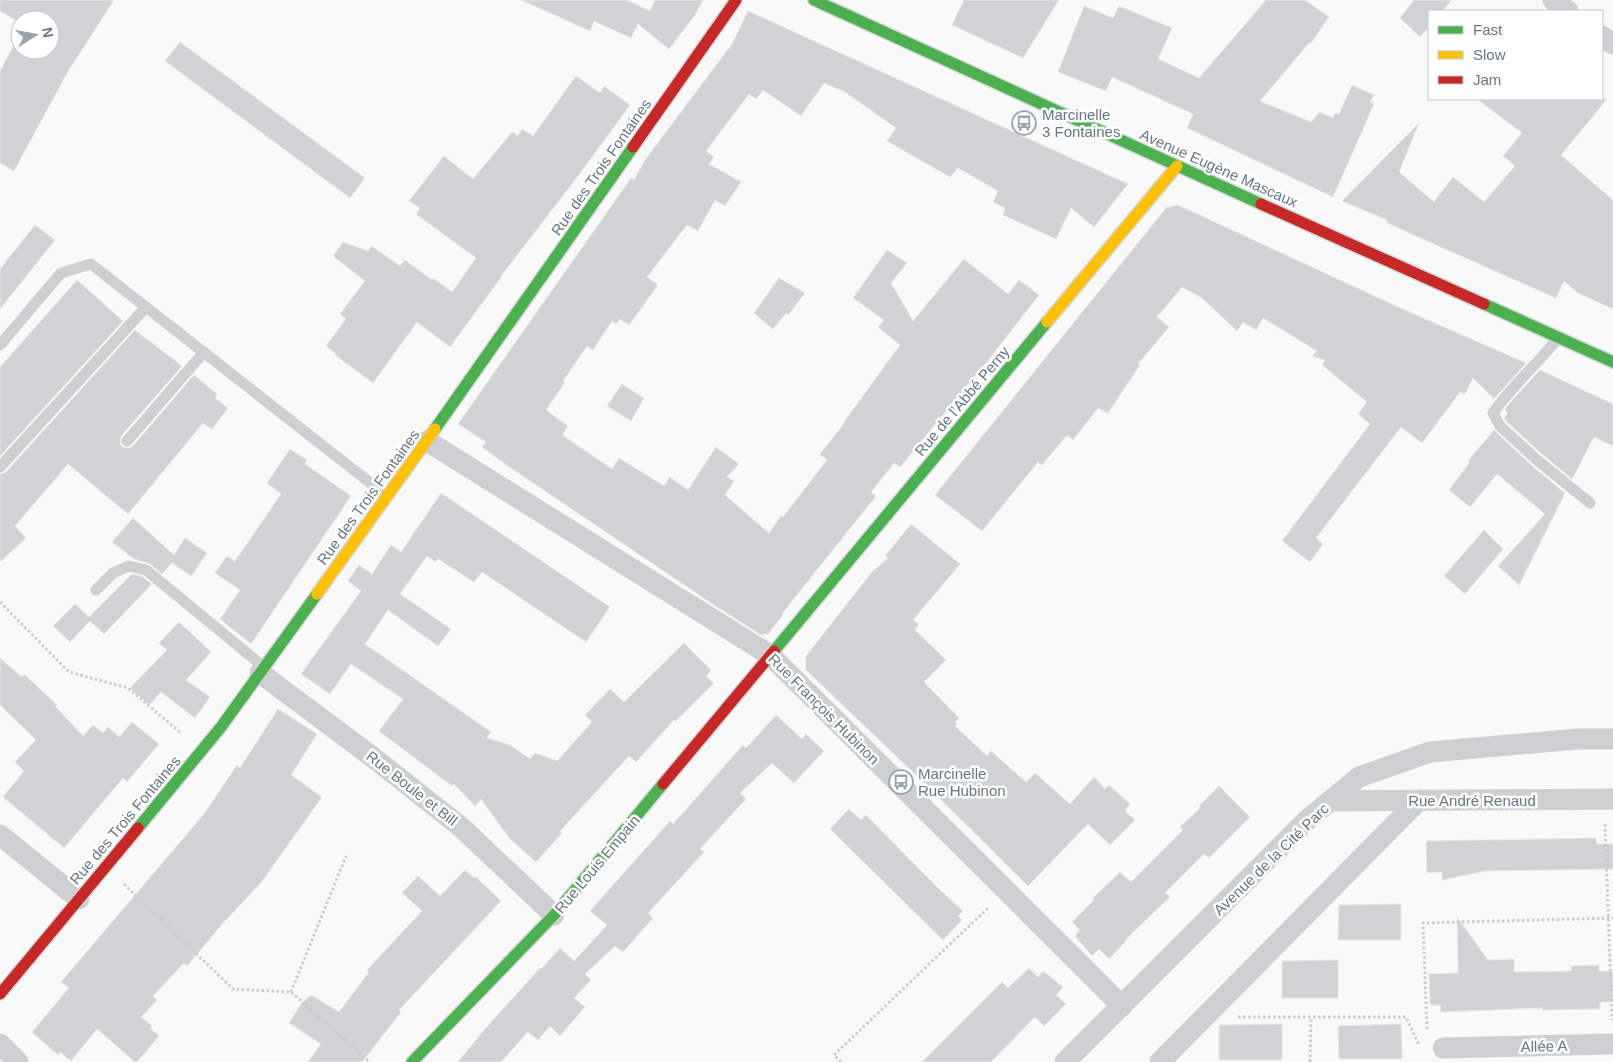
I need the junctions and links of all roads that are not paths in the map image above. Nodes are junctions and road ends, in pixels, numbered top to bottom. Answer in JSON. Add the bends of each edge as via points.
{"nodes":[{"id":1,"x":736,"y":0,"type":"edge"},
{"id":2,"x":814,"y":0,"type":"edge"},
{"id":3,"x":1553,"y":0,"type":"edge"},
{"id":4,"x":1567,"y":10,"type":"edge"},
{"id":5,"x":1178,"y":166,"type":"junction"},
{"id":6,"x":146,"y":307,"type":"junction"},
{"id":7,"x":1558,"y":338,"type":"junction"},
{"id":8,"x":0,"y":345,"type":"edge"},
{"id":9,"x":204,"y":352,"type":"junction"},
{"id":10,"x":1613,"y":362,"type":"edge"},
{"id":11,"x":127,"y":441,"type":"dead end"},
{"id":12,"x":427,"y":441,"type":"junction"},
{"id":13,"x":0,"y":467,"type":"edge"},
{"id":14,"x":387,"y":496,"type":"junction"},
{"id":15,"x":1590,"y":503,"type":"dead end"},
{"id":16,"x":96,"y":590,"type":"dead end"},
{"id":17,"x":770,"y":655,"type":"junction"},
{"id":18,"x":262,"y":670,"type":"junction"},
{"id":19,"x":1613,"y":739,"type":"edge"},
{"id":20,"x":1608,"y":799,"type":"edge"},
{"id":21,"x":1419,"y":800,"type":"junction"},
{"id":22,"x":1331,"y":801,"type":"junction"},
{"id":23,"x":0,"y":835,"type":"edge"},
{"id":24,"x":79,"y":899,"type":"junction"},
{"id":25,"x":554,"y":915,"type":"junction"},
{"id":26,"x":0,"y":994,"type":"edge"},
{"id":27,"x":1122,"y":1006,"type":"junction"},
{"id":28,"x":0,"y":1044,"type":"edge"},
{"id":29,"x":1613,"y":1044,"type":"edge"},
{"id":30,"x":1435,"y":1047,"type":"road end"},
{"id":31,"x":1475,"y":1054,"type":"edge"},
{"id":32,"x":18,"y":1062,"type":"edge"},
{"id":33,"x":412,"y":1062,"type":"edge"},
{"id":34,"x":1065,"y":1062,"type":"edge"},
{"id":35,"x":1160,"y":1062,"type":"edge"}],
"edges":[{"from":1,"to":12,"type":"street","name":"Rue des Trois Fontaines"},
{"from":2,"to":5,"type":"street","name":"Avenue Eugène Mascaux"},
{"from":3,"to":4,"type":"street"},
{"from":5,"to":7,"type":"street","name":"Avenue Eugène Mascaux"},
{"from":5,"to":17,"type":"street","name":"Rue de l’Abbé Perny"},
{"from":6,"to":8,"type":"lane","via":[[91,264],[62,273]]},
{"from":6,"to":9,"type":"lane"},
{"from":6,"to":13,"type":"lane"},
{"from":7,"to":10,"type":"street","name":"Avenue Eugène Mascaux"},
{"from":7,"to":15,"type":"lane","via":[[1493,413],[1500,426]]},
{"from":9,"to":11,"type":"lane"},
{"from":9,"to":14,"type":"lane"},
{"from":12,"to":14,"type":"street","name":"Rue des Trois Fontaines"},
{"from":12,"to":17,"type":"street","name":"Rue François Hubinon"},
{"from":14,"to":18,"type":"street","name":"Rue des Trois Fontaines"},
{"from":16,"to":18,"type":"lane","via":[[113,573],[129,566],[146,570]]},
{"from":17,"to":25,"type":"street","name":"Rue Louis Empain"},
{"from":17,"to":27,"type":"street","name":"Rue François Hubinon"},
{"from":18,"to":24,"type":"street","name":"Rue des Trois Fontaines","via":[[221,727]]},
{"from":18,"to":25,"type":"street","name":"Rue Boule et Bill","via":[[462,828]]},
{"from":19,"to":22,"type":"street","name":"Avenue de la Cité Parc","via":[[1430,752],[1360,777]]},
{"from":20,"to":21,"type":"street","name":"Rue André Renaud"},
{"from":21,"to":22,"type":"street","name":"Rue André Renaud"},
{"from":21,"to":35,"type":"street"},
{"from":22,"to":27,"type":"street","name":"Avenue de la Cité Parc","via":[[1307,820]]},
{"from":23,"to":24,"type":"street"},
{"from":24,"to":26,"type":"street","name":"Rue des Trois Fontaines"},
{"from":25,"to":33,"type":"street","name":"Rue Louis Empain"},
{"from":27,"to":34,"type":"street","name":"Avenue de la Cité Parc"},
{"from":28,"to":32,"type":"street"},
{"from":29,"to":31,"type":"street","name":"Allée A"},
{"from":30,"to":31,"type":"street","name":"Allée A"}]}
